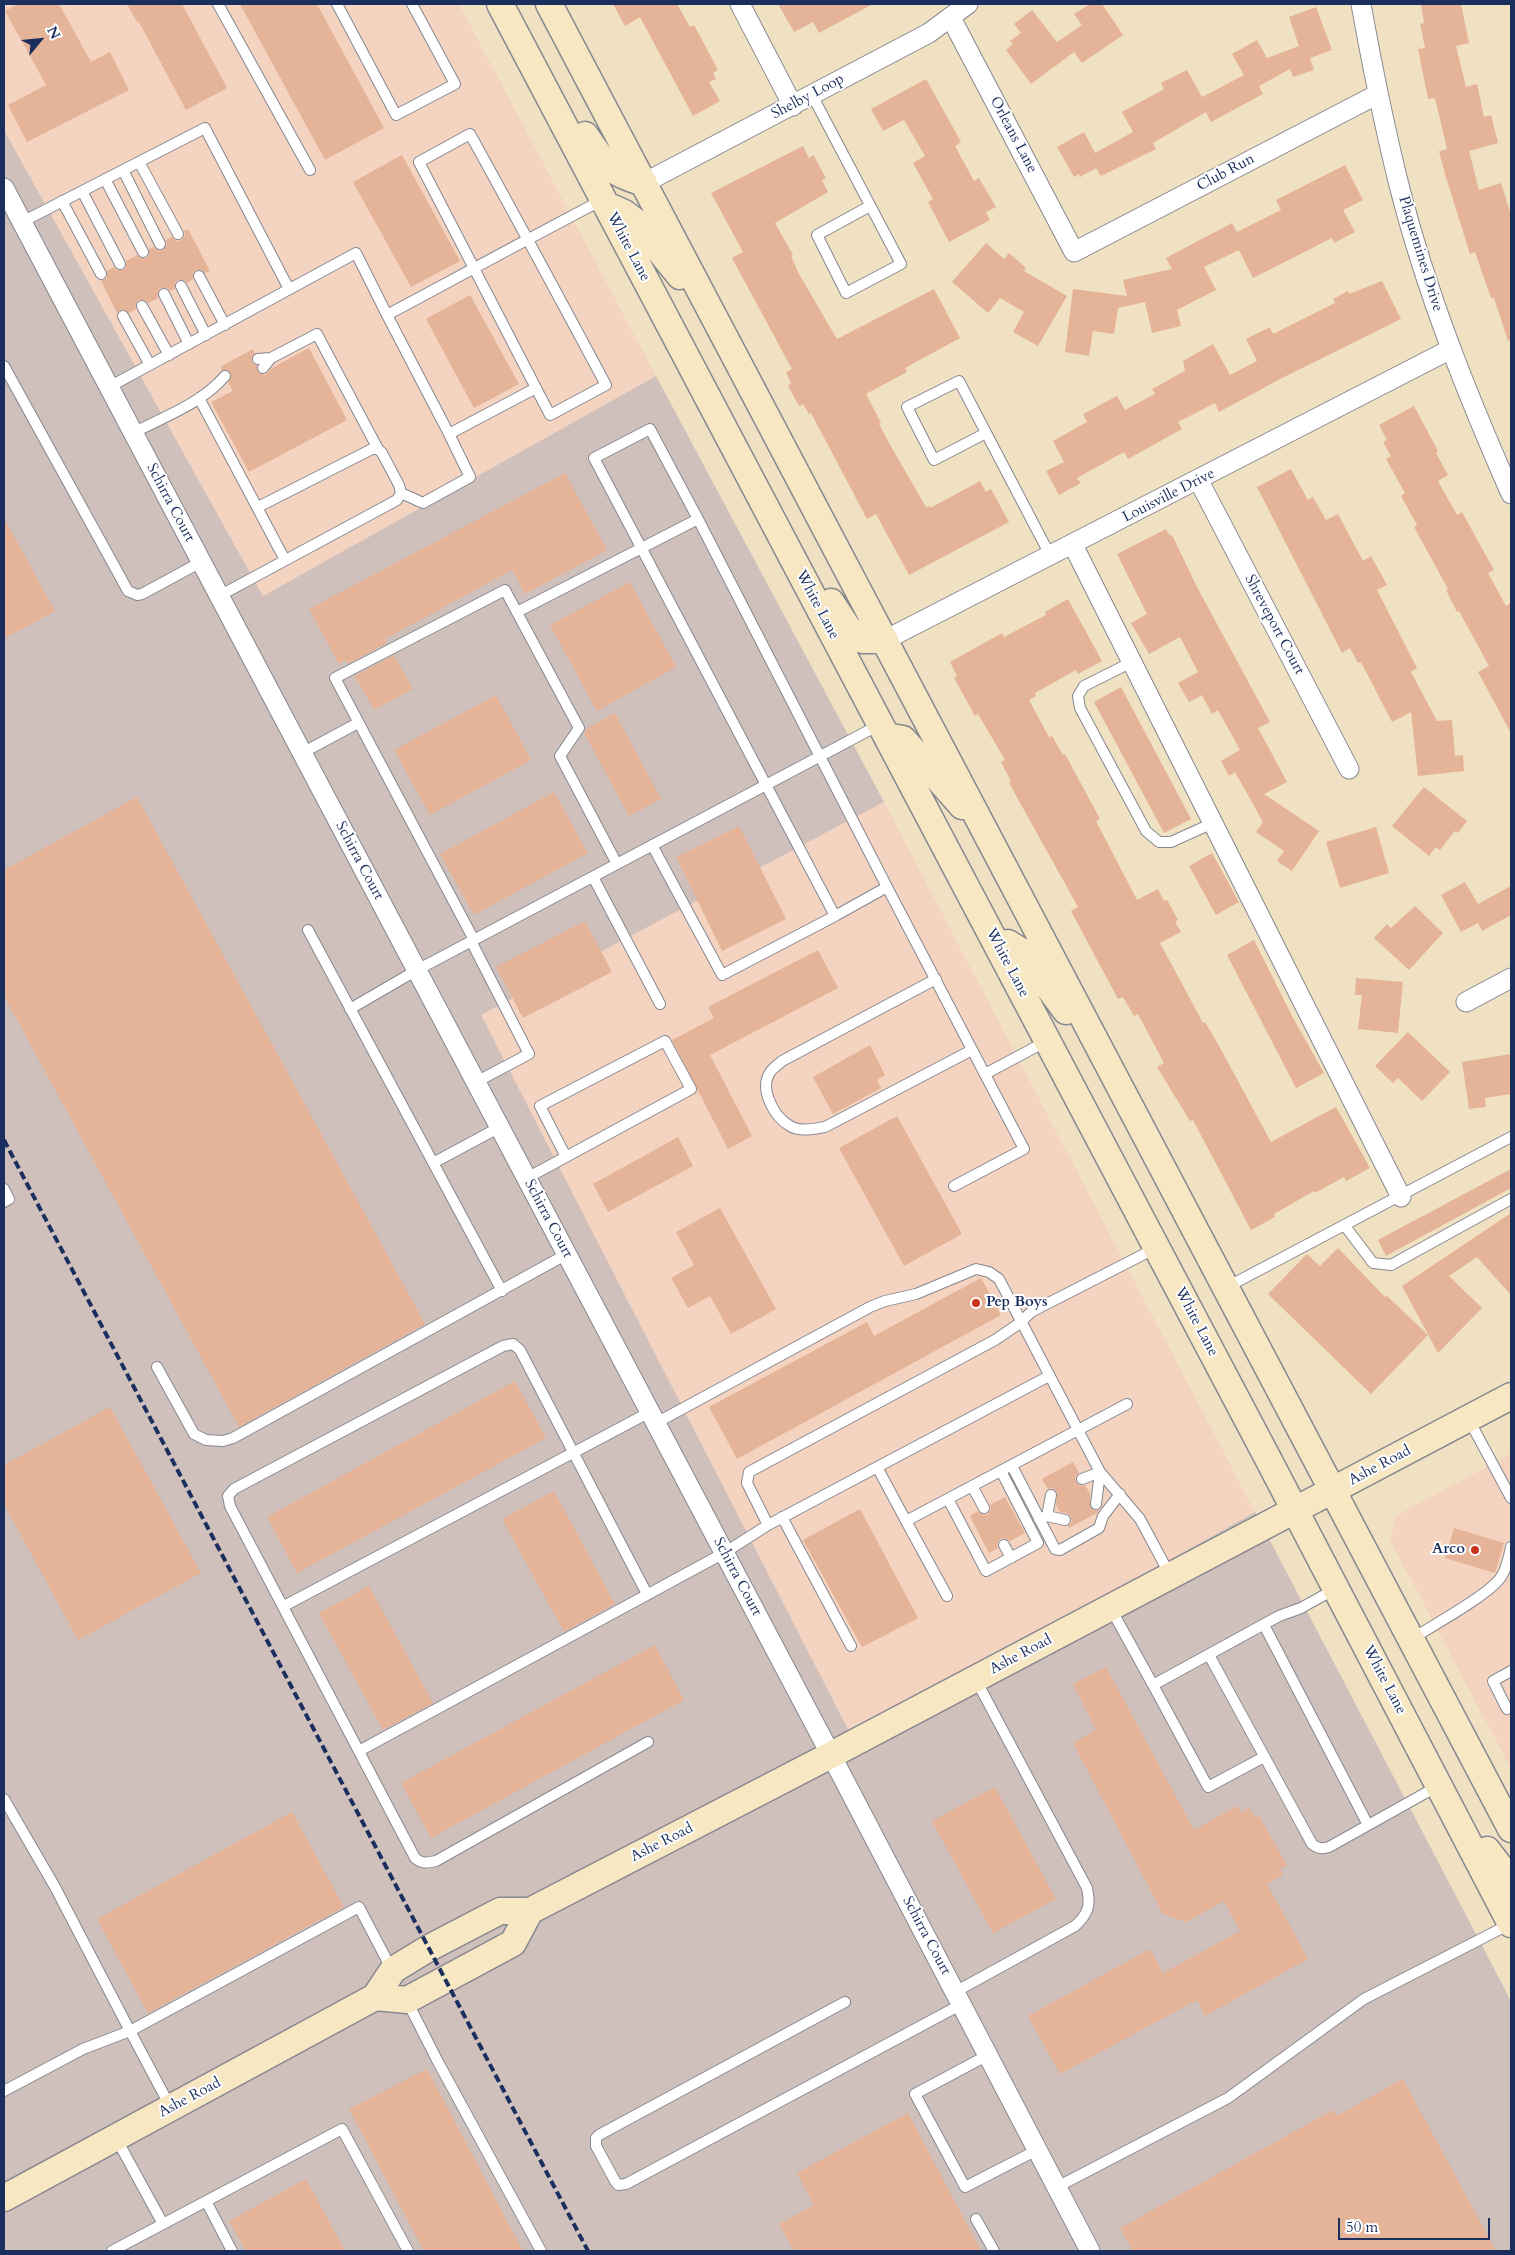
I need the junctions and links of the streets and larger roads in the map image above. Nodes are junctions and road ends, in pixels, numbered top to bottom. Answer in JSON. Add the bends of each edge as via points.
{"nodes":[{"id":1,"x":500,"y":4,"type":"edge"},
{"id":2,"x":550,"y":4,"type":"edge"},
{"id":3,"x":740,"y":4,"type":"edge"},
{"id":4,"x":968,"y":4,"type":"edge"},
{"id":5,"x":1361,"y":4,"type":"edge"},
{"id":6,"x":951,"y":18,"type":"junction"},
{"id":7,"x":520,"y":42,"type":"junction"},
{"id":8,"x":1378,"y":94,"type":"junction"},
{"id":9,"x":793,"y":106,"type":"junction"},
{"id":10,"x":644,"y":183,"type":"junction"},
{"id":11,"x":4,"y":188,"type":"edge"},
{"id":12,"x":605,"y":202,"type":"junction"},
{"id":13,"x":1074,"y":252,"type":"joint"},
{"id":14,"x":717,"y":321,"type":"junction"},
{"id":15,"x":1451,"y":349,"type":"junction"},
{"id":16,"x":1199,"y":481,"type":"junction"},
{"id":17,"x":1511,"y":494,"type":"edge"},
{"id":18,"x":765,"y":507,"type":"junction"},
{"id":19,"x":1073,"y":545,"type":"junction"},
{"id":20,"x":886,"y":640,"type":"junction"},
{"id":21,"x":884,"y":731,"type":"junction"},
{"id":22,"x":1349,"y":769,"type":"dead end"},
{"id":23,"x":990,"y":838,"type":"junction"},
{"id":24,"x":997,"y":945,"type":"junction"},
{"id":25,"x":1511,"y":978,"type":"edge"},
{"id":26,"x":1466,"y":1002,"type":"dead end"},
{"id":27,"x":1116,"y":1078,"type":"junction"},
{"id":28,"x":1401,"y":1197,"type":"road end"},
{"id":29,"x":1511,"y":1396,"type":"edge"},
{"id":30,"x":1334,"y":1490,"type":"junction"},
{"id":31,"x":1295,"y":1510,"type":"junction"},
{"id":32,"x":831,"y":1755,"type":"junction"},
{"id":33,"x":1439,"y":1785,"type":"junction"},
{"id":34,"x":1511,"y":1829,"type":"edge"},
{"id":35,"x":1511,"y":1881,"type":"edge"},
{"id":36,"x":530,"y":1911,"type":"junction"},
{"id":37,"x":1511,"y":1924,"type":"edge"},
{"id":38,"x":375,"y":1997,"type":"junction"},
{"id":39,"x":4,"y":2198,"type":"edge"},
{"id":40,"x":1090,"y":2251,"type":"edge"}],
"edges":[{"from":1,"to":7,"type":"main road","name":"White Lane"},
{"from":2,"to":10,"type":"main road"},
{"from":3,"to":9,"type":"street"},
{"from":4,"to":6,"type":"street","name":"Shelby Loop"},
{"from":5,"to":8,"type":"street","name":"Plaquemines Drive"},
{"from":6,"to":9,"type":"street","name":"Shelby Loop"},
{"from":6,"to":13,"type":"street","name":"Orleans Lane"},
{"from":7,"to":10,"type":"main road","via":[[605,164],[618,175]]},
{"from":7,"to":12,"type":"main road","name":"White Lane"},
{"from":8,"to":13,"type":"street","name":"Club Run"},
{"from":8,"to":15,"type":"street","name":"Plaquemines Drive","via":[[1400,187]]},
{"from":9,"to":10,"type":"street","name":"Shelby Loop"},
{"from":10,"to":14,"type":"main road"},
{"from":11,"to":32,"type":"street","name":"Schirra Court"},
{"from":12,"to":14,"type":"main road","via":[[636,222]]},
{"from":12,"to":18,"type":"main road","name":"White Lane"},
{"from":14,"to":20,"type":"main road"},
{"from":15,"to":16,"type":"street","name":"Louisville Drive"},
{"from":15,"to":17,"type":"street","name":"Plaquemines Drive"},
{"from":16,"to":19,"type":"street","name":"Louisville Drive"},
{"from":16,"to":22,"type":"street","name":"Shreveport Court"},
{"from":18,"to":20,"type":"main road","via":[[848,628],[862,640]]},
{"from":18,"to":21,"type":"main road","name":"White Lane"},
{"from":19,"to":20,"type":"street","name":"Louisville Drive"},
{"from":19,"to":28,"type":"street"},
{"from":20,"to":23,"type":"main road"},
{"from":21,"to":23,"type":"main road","via":[[902,739]]},
{"from":21,"to":24,"type":"main road","name":"White Lane"},
{"from":23,"to":27,"type":"main road"},
{"from":24,"to":27,"type":"main road","via":[[1008,943],[1021,951]]},
{"from":24,"to":31,"type":"main road","name":"White Lane"},
{"from":25,"to":26,"type":"street"},
{"from":27,"to":30,"type":"main road"},
{"from":29,"to":30,"type":"main road","name":"Ashe Road"},
{"from":30,"to":31,"type":"main road","name":"Ashe Road"},
{"from":30,"to":34,"type":"main road"},
{"from":31,"to":32,"type":"main road","name":"Ashe Road"},
{"from":31,"to":33,"type":"main road","name":"White Lane"},
{"from":32,"to":36,"type":"main road","name":"Ashe Road"},
{"from":32,"to":40,"type":"street","name":"Schirra Court"},
{"from":33,"to":35,"type":"main road"},
{"from":33,"to":37,"type":"main road","name":"White Lane"},
{"from":36,"to":38,"type":"main road","name":"Ashe Road","via":[[500,1912],[430,1948],[392,1970]]},
{"from":36,"to":38,"type":"main road","via":[[513,1943],[407,2000]]},
{"from":38,"to":39,"type":"main road","name":"Ashe Road"}]}
